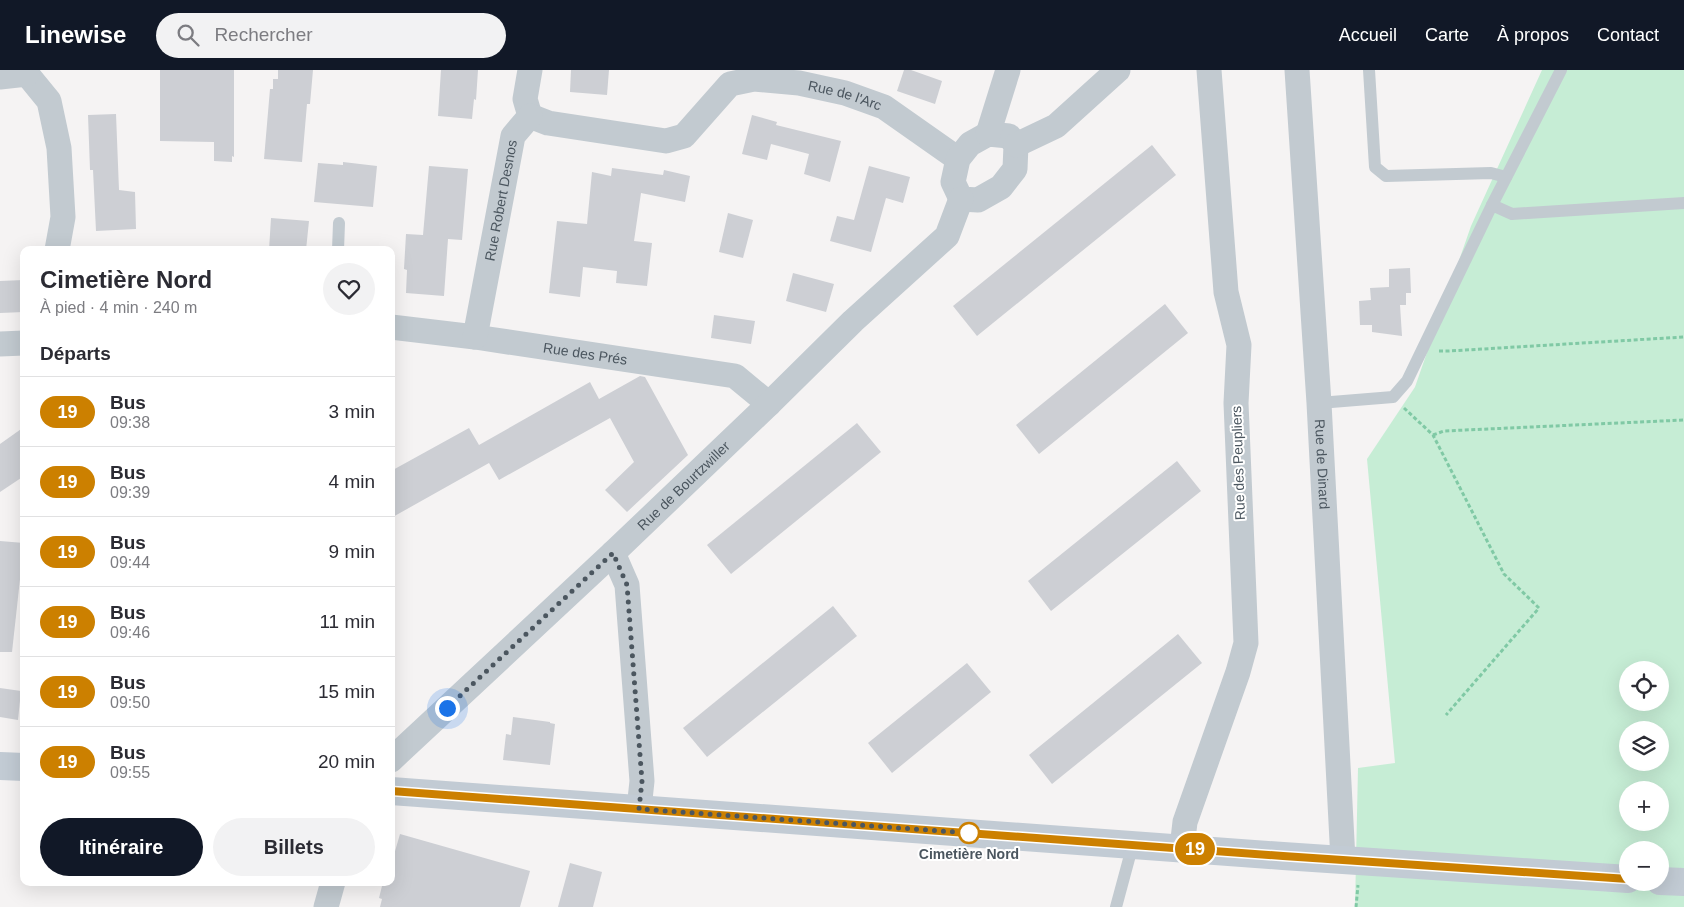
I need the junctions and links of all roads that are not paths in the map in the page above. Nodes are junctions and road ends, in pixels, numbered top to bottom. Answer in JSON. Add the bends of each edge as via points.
{"nodes":[{"id":1,"x":530,"y":70,"type":"edge"},
{"id":2,"x":1008,"y":70,"type":"edge"},
{"id":3,"x":1118,"y":70,"type":"edge"},
{"id":4,"x":1209,"y":70,"type":"edge"},
{"id":5,"x":1297,"y":70,"type":"edge"},
{"id":6,"x":1369,"y":70,"type":"edge"},
{"id":7,"x":1561,"y":70,"type":"edge"},
{"id":8,"x":27,"y":72,"type":"edge"},
{"id":9,"x":0,"y":76,"type":"edge"},
{"id":10,"x":530,"y":116,"type":"junction"},
{"id":11,"x":988,"y":134,"type":"junction"},
{"id":12,"x":1016,"y":145,"type":"junction"},
{"id":13,"x":958,"y":159,"type":"junction"},
{"id":14,"x":1506,"y":177,"type":"junction"},
{"id":15,"x":961,"y":199,"type":"junction"},
{"id":16,"x":1684,"y":203,"type":"edge"},
{"id":17,"x":1492,"y":205,"type":"junction"},
{"id":18,"x":339,"y":223,"type":"dead end"},
{"id":19,"x":58,"y":246,"type":"edge"},
{"id":20,"x":338,"y":246,"type":"edge"},
{"id":21,"x":395,"y":327,"type":"edge"},
{"id":22,"x":475,"y":336,"type":"junction"},
{"id":23,"x":20,"y":343,"type":"edge"},
{"id":24,"x":0,"y":344,"type":"edge"},
{"id":25,"x":1319,"y":403,"type":"junction"},
{"id":26,"x":769,"y":404,"type":"junction"},
{"id":27,"x":613,"y":553,"type":"junction"},
{"id":28,"x":395,"y":756,"type":"edge"},
{"id":29,"x":0,"y":766,"type":"edge"},
{"id":30,"x":20,"y":767,"type":"edge"},
{"id":31,"x":395,"y":791,"type":"edge"},
{"id":32,"x":639,"y":809,"type":"junction"},
{"id":33,"x":1133,"y":844,"type":"junction"},
{"id":34,"x":1182,"y":848,"type":"junction"},
{"id":35,"x":1343,"y":860,"type":"junction"},
{"id":36,"x":1619,"y":878,"type":"edge"},
{"id":37,"x":1669,"y":881,"type":"edge"},
{"id":38,"x":1684,"y":882,"type":"edge"},
{"id":39,"x":332,"y":886,"type":"edge"},
{"id":40,"x":326,"y":907,"type":"edge"},
{"id":41,"x":1116,"y":907,"type":"edge"}],
"edges":[{"from":1,"to":10,"type":"street","via":[[525,99]]},
{"from":2,"to":11,"type":"street"},
{"from":3,"to":12,"type":"street","via":[[1056,126]]},
{"from":4,"to":34,"type":"street","name":"Rue des Peupliers","via":[[1226,292],[1239,346],[1236,403],[1246,643],[1185,822]]},
{"from":5,"to":25,"type":"street","name":"Rue de Dinard"},
{"from":6,"to":14,"type":"lane","via":[[1375,167],[1386,176],[1490,173]]},
{"from":7,"to":14,"type":"lane"},
{"from":8,"to":9,"type":"street"},
{"from":8,"to":19,"type":"street","via":[[48,101],[59,148],[63,217]]},
{"from":10,"to":13,"type":"street","name":"Rue de l'Arc","via":[[548,123],[666,141],[684,136],[730,84],[754,79],[845,93],[884,107]]},
{"from":10,"to":22,"type":"street","name":"Rue Robert Desnos","via":[[513,136]]},
{"from":11,"to":12,"type":"street","via":[[1009,136]]},
{"from":11,"to":13,"type":"street","via":[[970,144]]},
{"from":12,"to":15,"type":"street","via":[[1015,169],[1001,187],[978,200]]},
{"from":13,"to":15,"type":"street","via":[[953,182]]},
{"from":14,"to":17,"type":"lane"},
{"from":15,"to":26,"type":"street","name":"Rue de Bourtzwiller","via":[[947,236],[853,321]]},
{"from":16,"to":17,"type":"lane","via":[[1512,214]]},
{"from":17,"to":25,"type":"lane","via":[[1407,381],[1393,397]]},
{"from":18,"to":20,"type":"lane"},
{"from":21,"to":22,"type":"street","name":"Rue des Prés"},
{"from":22,"to":26,"type":"street","name":"Rue des Prés","via":[[735,376]]},
{"from":23,"to":24,"type":"street"},
{"from":25,"to":35,"type":"street","name":"Rue de Dinard"},
{"from":26,"to":27,"type":"street","name":"Rue de Bourtzwiller"},
{"from":27,"to":28,"type":"street","name":"Rue de Bourtzwiller"},
{"from":27,"to":32,"type":"street","via":[[627,585],[642,781]]},
{"from":29,"to":30,"type":"main road"},
{"from":31,"to":32,"type":"main road"},
{"from":32,"to":33,"type":"main road"},
{"from":33,"to":34,"type":"main road"},
{"from":33,"to":41,"type":"lane"},
{"from":34,"to":35,"type":"main road"},
{"from":35,"to":36,"type":"main road"},
{"from":37,"to":38,"type":"main road"},
{"from":39,"to":40,"type":"street"}]}
